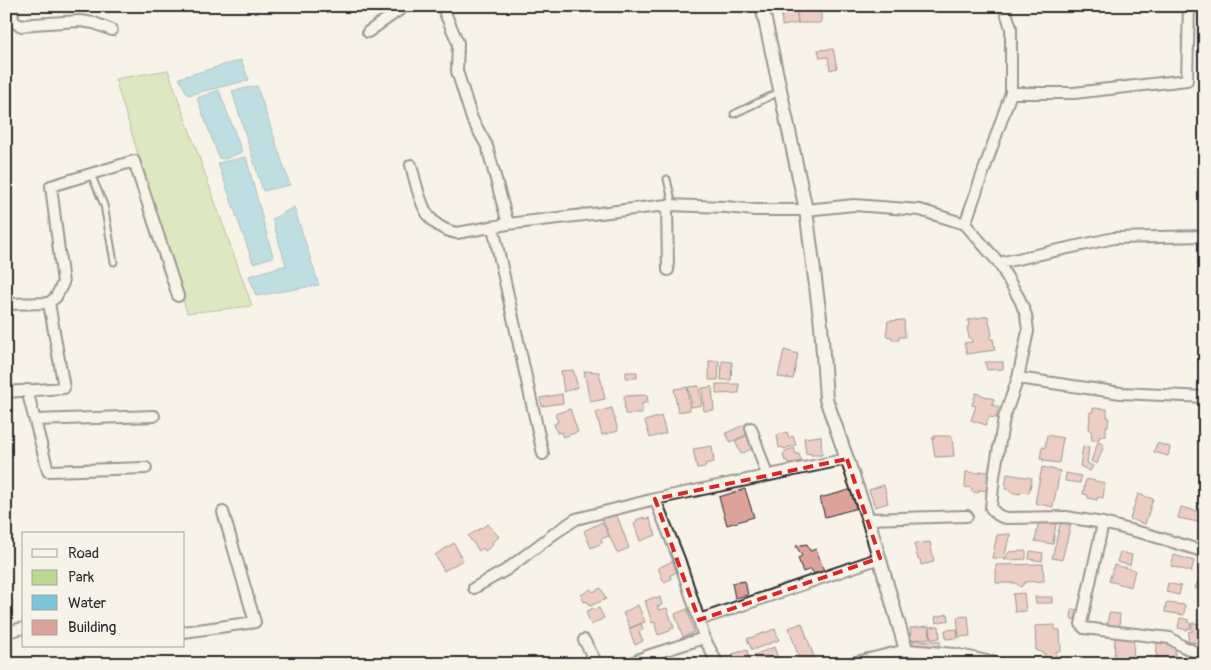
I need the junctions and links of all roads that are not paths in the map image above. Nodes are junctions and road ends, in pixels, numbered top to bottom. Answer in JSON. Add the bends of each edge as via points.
{"nodes":[{"id":1,"x":12,"y":6,"type":"edge"},
{"id":2,"x":405,"y":6,"type":"edge"},
{"id":3,"x":442,"y":6,"type":"edge"},
{"id":4,"x":762,"y":6,"type":"edge"},
{"id":5,"x":1004,"y":6,"type":"edge"},
{"id":6,"x":1189,"y":6,"type":"edge"},
{"id":7,"x":112,"y":30,"type":"dead end"},
{"id":8,"x":368,"y":32,"type":"dead end"},
{"id":9,"x":781,"y":91,"type":"junction"},
{"id":10,"x":1011,"y":94,"type":"junction"},
{"id":11,"x":734,"y":114,"type":"dead end"},
{"id":12,"x":411,"y":165,"type":"dead end"},
{"id":13,"x":91,"y":174,"type":"junction"},
{"id":14,"x":667,"y":179,"type":"dead end"},
{"id":15,"x":670,"y":205,"type":"junction"},
{"id":16,"x":806,"y":210,"type":"junction"},
{"id":17,"x":508,"y":224,"type":"junction"},
{"id":18,"x":965,"y":224,"type":"junction"},
{"id":19,"x":493,"y":227,"type":"junction"},
{"id":20,"x":1205,"y":236,"type":"edge"},
{"id":21,"x":114,"y":262,"type":"dead end"},
{"id":22,"x":1000,"y":264,"type":"junction"},
{"id":23,"x":668,"y":270,"type":"dead end"},
{"id":24,"x":178,"y":296,"type":"dead end"},
{"id":25,"x":50,"y":303,"type":"junction"},
{"id":26,"x":6,"y":304,"type":"edge"},
{"id":27,"x":1018,"y":378,"type":"junction"},
{"id":28,"x":26,"y":390,"type":"junction"},
{"id":29,"x":6,"y":392,"type":"edge"},
{"id":30,"x":1205,"y":397,"type":"edge"},
{"id":31,"x":154,"y":416,"type":"dead end"},
{"id":32,"x":35,"y":420,"type":"junction"},
{"id":33,"x":751,"y":428,"type":"dead end"},
{"id":34,"x":543,"y":454,"type":"dead end"},
{"id":35,"x":847,"y":458,"type":"junction"},
{"id":36,"x":146,"y":468,"type":"dead end"},
{"id":37,"x":767,"y":475,"type":"junction"},
{"id":38,"x":655,"y":499,"type":"junction"},
{"id":39,"x":223,"y":512,"type":"dead end"},
{"id":40,"x":967,"y":516,"type":"dead end"},
{"id":41,"x":868,"y":519,"type":"junction"},
{"id":42,"x":1103,"y":523,"type":"junction"},
{"id":43,"x":1205,"y":552,"type":"edge"},
{"id":44,"x":880,"y":558,"type":"junction"},
{"id":45,"x":474,"y":588,"type":"dead end"},
{"id":46,"x":699,"y":620,"type":"junction"},
{"id":47,"x":22,"y":628,"type":"edge"},
{"id":48,"x":6,"y":632,"type":"edge"},
{"id":49,"x":185,"y":632,"type":"edge"},
{"id":50,"x":704,"y":638,"type":"junction"},
{"id":51,"x":584,"y":640,"type":"dead end"},
{"id":52,"x":906,"y":650,"type":"junction"},
{"id":53,"x":1205,"y":656,"type":"edge"},
{"id":54,"x":597,"y":664,"type":"edge"},
{"id":55,"x":629,"y":664,"type":"edge"},
{"id":56,"x":718,"y":664,"type":"edge"},
{"id":57,"x":848,"y":664,"type":"edge"},
{"id":58,"x":1001,"y":664,"type":"edge"}],
"edges":[{"from":1,"to":7,"type":"street","via":[[13,21],[22,26],[80,21]]},
{"from":2,"to":8,"type":"street"},
{"from":3,"to":17,"type":"street","via":[[458,43],[457,71],[472,119],[487,146]]},
{"from":4,"to":9,"type":"street"},
{"from":5,"to":10,"type":"street","via":[[1011,28]]},
{"from":6,"to":10,"type":"street","via":[[1187,80],[1074,93]]},
{"from":9,"to":11,"type":"lane"},
{"from":9,"to":16,"type":"street"},
{"from":10,"to":18,"type":"street"},
{"from":12,"to":19,"type":"street","via":[[423,209],[438,226],[456,233]]},
{"from":13,"to":21,"type":"lane","via":[[104,206]]},
{"from":13,"to":24,"type":"street","via":[[134,161]]},
{"from":13,"to":25,"type":"street","via":[[51,186],[63,283]]},
{"from":14,"to":15,"type":"lane"},
{"from":15,"to":16,"type":"street"},
{"from":15,"to":17,"type":"street"},
{"from":15,"to":23,"type":"street"},
{"from":16,"to":18,"type":"street","via":[[854,205],[920,210]]},
{"from":16,"to":35,"type":"street","via":[[821,325],[826,399]]},
{"from":17,"to":19,"type":"street"},
{"from":18,"to":22,"type":"street"},
{"from":19,"to":34,"type":"street"},
{"from":20,"to":22,"type":"street","via":[[1114,238]]},
{"from":22,"to":27,"type":"street","via":[[1026,315],[1028,331]]},
{"from":25,"to":26,"type":"street"},
{"from":25,"to":28,"type":"street","via":[[64,388]]},
{"from":27,"to":30,"type":"street","via":[[1121,393]]},
{"from":27,"to":42,"type":"street","via":[[1004,418],[991,508],[995,514],[1007,518],[1066,517]]},
{"from":28,"to":29,"type":"street"},
{"from":28,"to":32,"type":"street"},
{"from":31,"to":32,"type":"street"},
{"from":32,"to":36,"type":"street","via":[[48,471]]},
{"from":33,"to":37,"type":"street"},
{"from":35,"to":37,"type":"street"},
{"from":35,"to":41,"type":"street"},
{"from":37,"to":38,"type":"street"},
{"from":38,"to":45,"type":"street","via":[[576,519],[506,570]]},
{"from":38,"to":46,"type":"street"},
{"from":39,"to":49,"type":"street","via":[[255,622]]},
{"from":40,"to":41,"type":"street"},
{"from":41,"to":44,"type":"street"},
{"from":42,"to":43,"type":"street"},
{"from":42,"to":53,"type":"street","via":[[1081,624],[1084,628],[1170,638]]},
{"from":44,"to":46,"type":"street"},
{"from":44,"to":52,"type":"street"},
{"from":46,"to":50,"type":"street"},
{"from":47,"to":48,"type":"street"},
{"from":50,"to":55,"type":"street"},
{"from":50,"to":56,"type":"street"},
{"from":51,"to":54,"type":"street"},
{"from":52,"to":57,"type":"street"},
{"from":52,"to":58,"type":"street","via":[[955,654]]}]}
